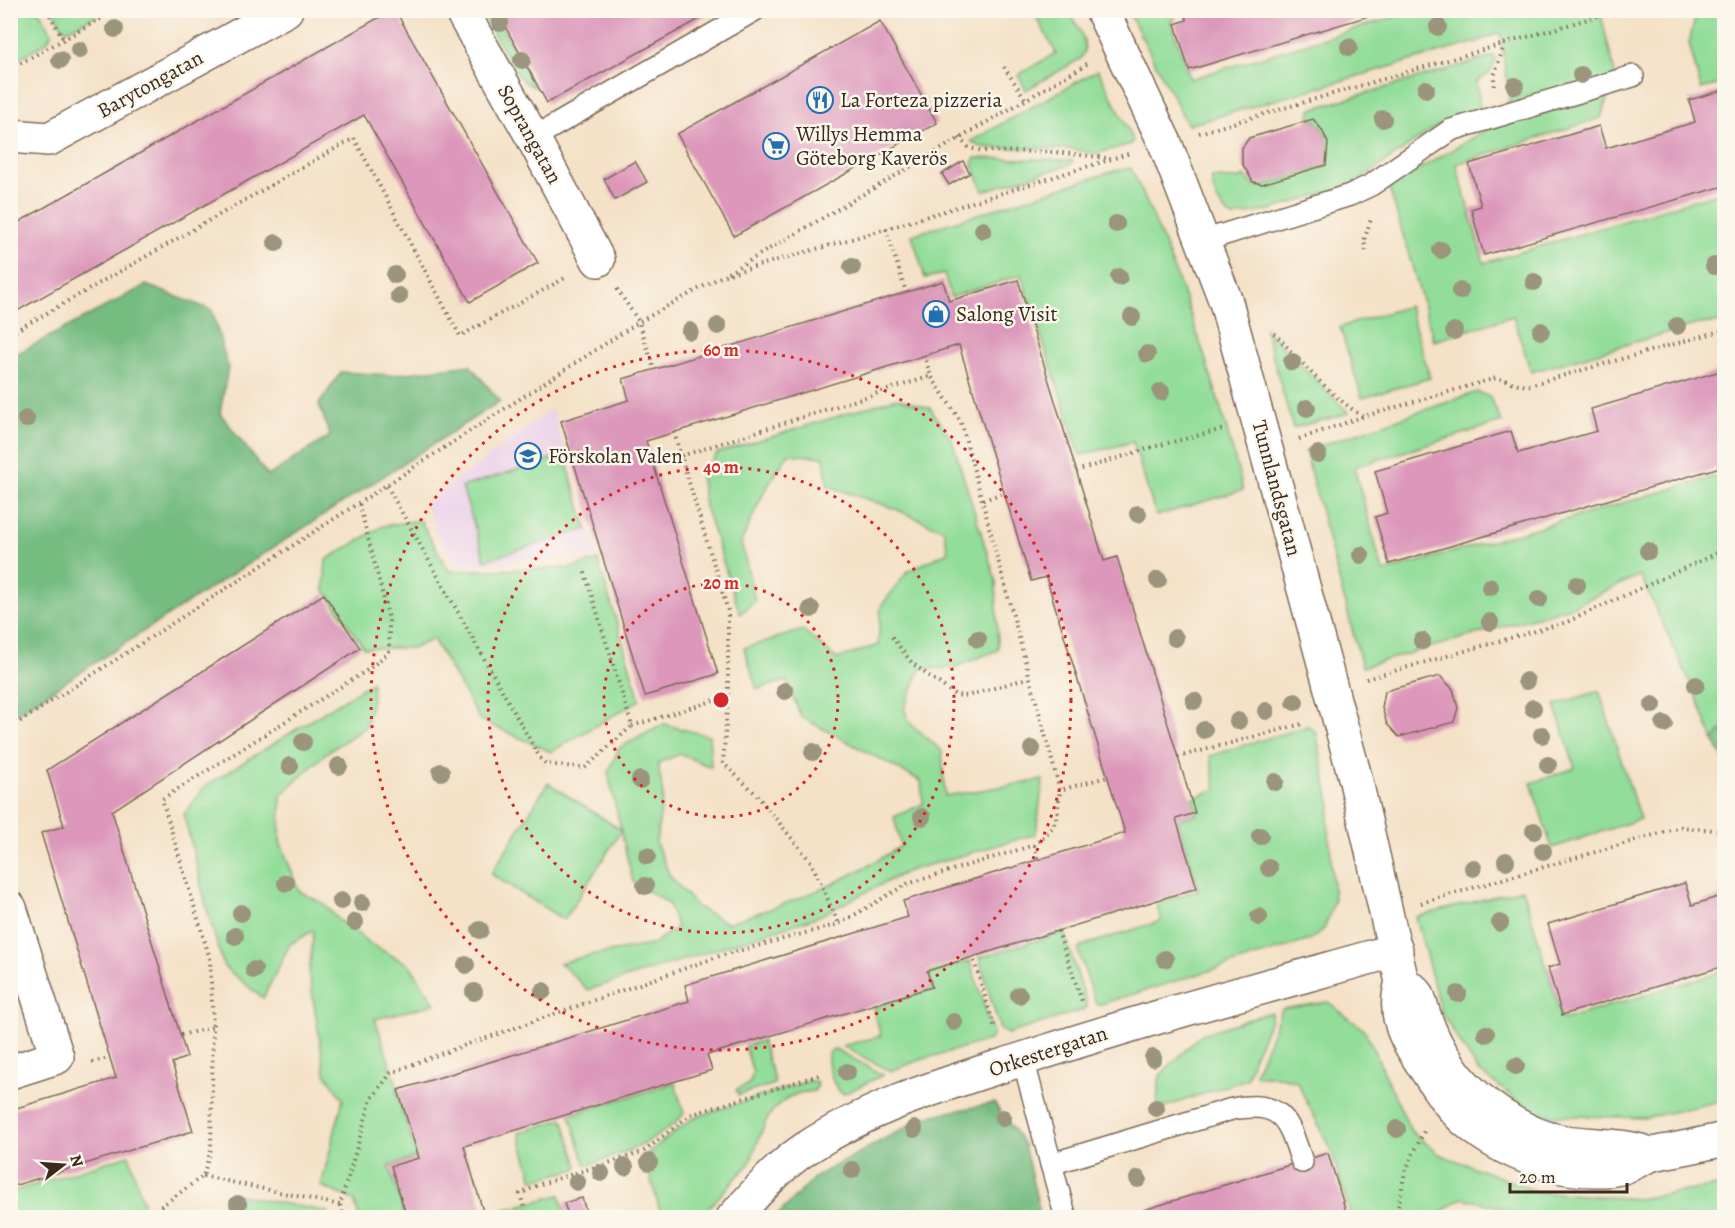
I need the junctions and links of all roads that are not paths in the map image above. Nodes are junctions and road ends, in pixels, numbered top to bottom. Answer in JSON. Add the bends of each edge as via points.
{"nodes":[{"id":1,"x":286,"y":10,"type":"edge"},
{"id":2,"x":461,"y":10,"type":"edge"},
{"id":3,"x":755,"y":10,"type":"edge"},
{"id":4,"x":1101,"y":10,"type":"edge"},
{"id":5,"x":1633,"y":76,"type":"dead end"},
{"id":6,"x":10,"y":136,"type":"edge"},
{"id":7,"x":533,"y":138,"type":"junction"},
{"id":8,"x":1203,"y":241,"type":"junction"},
{"id":9,"x":598,"y":260,"type":"road end"},
{"id":10,"x":10,"y":908,"type":"edge"},
{"id":11,"x":1396,"y":950,"type":"junction"},
{"id":12,"x":1402,"y":982,"type":"junction"},
{"id":13,"x":1014,"y":1062,"type":"junction"},
{"id":14,"x":10,"y":1072,"type":"edge"},
{"id":15,"x":1725,"y":1139,"type":"edge"},
{"id":16,"x":1651,"y":1155,"type":"junction"},
{"id":17,"x":1302,"y":1162,"type":"dead end"},
{"id":18,"x":1051,"y":1164,"type":"junction"},
{"id":19,"x":733,"y":1218,"type":"edge"},
{"id":20,"x":1066,"y":1218,"type":"edge"}],
"edges":[{"from":1,"to":6,"type":"street","name":"Barytongatan","via":[[49,139]]},
{"from":2,"to":7,"type":"street","name":"Soprangatan"},
{"from":3,"to":7,"type":"lane"},
{"from":4,"to":8,"type":"street","name":"Tunnlandsgatan","via":[[1165,143]]},
{"from":5,"to":8,"type":"lane","via":[[1451,130],[1350,195]]},
{"from":7,"to":9,"type":"street","name":"Soprangatan"},
{"from":8,"to":11,"type":"street","name":"Tunnlandsgatan","via":[[1226,302],[1263,435],[1355,777]]},
{"from":10,"to":14,"type":"street","via":[[57,1057]]},
{"from":11,"to":12,"type":"street","name":"Tunnlandsgatan"},
{"from":11,"to":13,"type":"street","name":"Orkestergatan"},
{"from":12,"to":16,"type":"street","name":"Tunnlandsgatan","via":[[1416,992],[1432,1035],[1455,1074],[1495,1110],[1538,1136],[1562,1142],[1629,1147]]},
{"from":12,"to":16,"type":"street","name":"Tunnlandsgatan","via":[[1397,1010],[1408,1042],[1443,1096],[1491,1140],[1540,1162],[1582,1169],[1616,1169]]},
{"from":13,"to":18,"type":"lane"},
{"from":13,"to":19,"type":"street","name":"Orkestergatan","via":[[914,1094],[860,1118],[804,1150]]},
{"from":15,"to":16,"type":"street","name":"Tunnlandsgatan"},
{"from":17,"to":18,"type":"lane","via":[[1290,1126],[1279,1113],[1245,1107]]},
{"from":18,"to":20,"type":"lane"}]}
